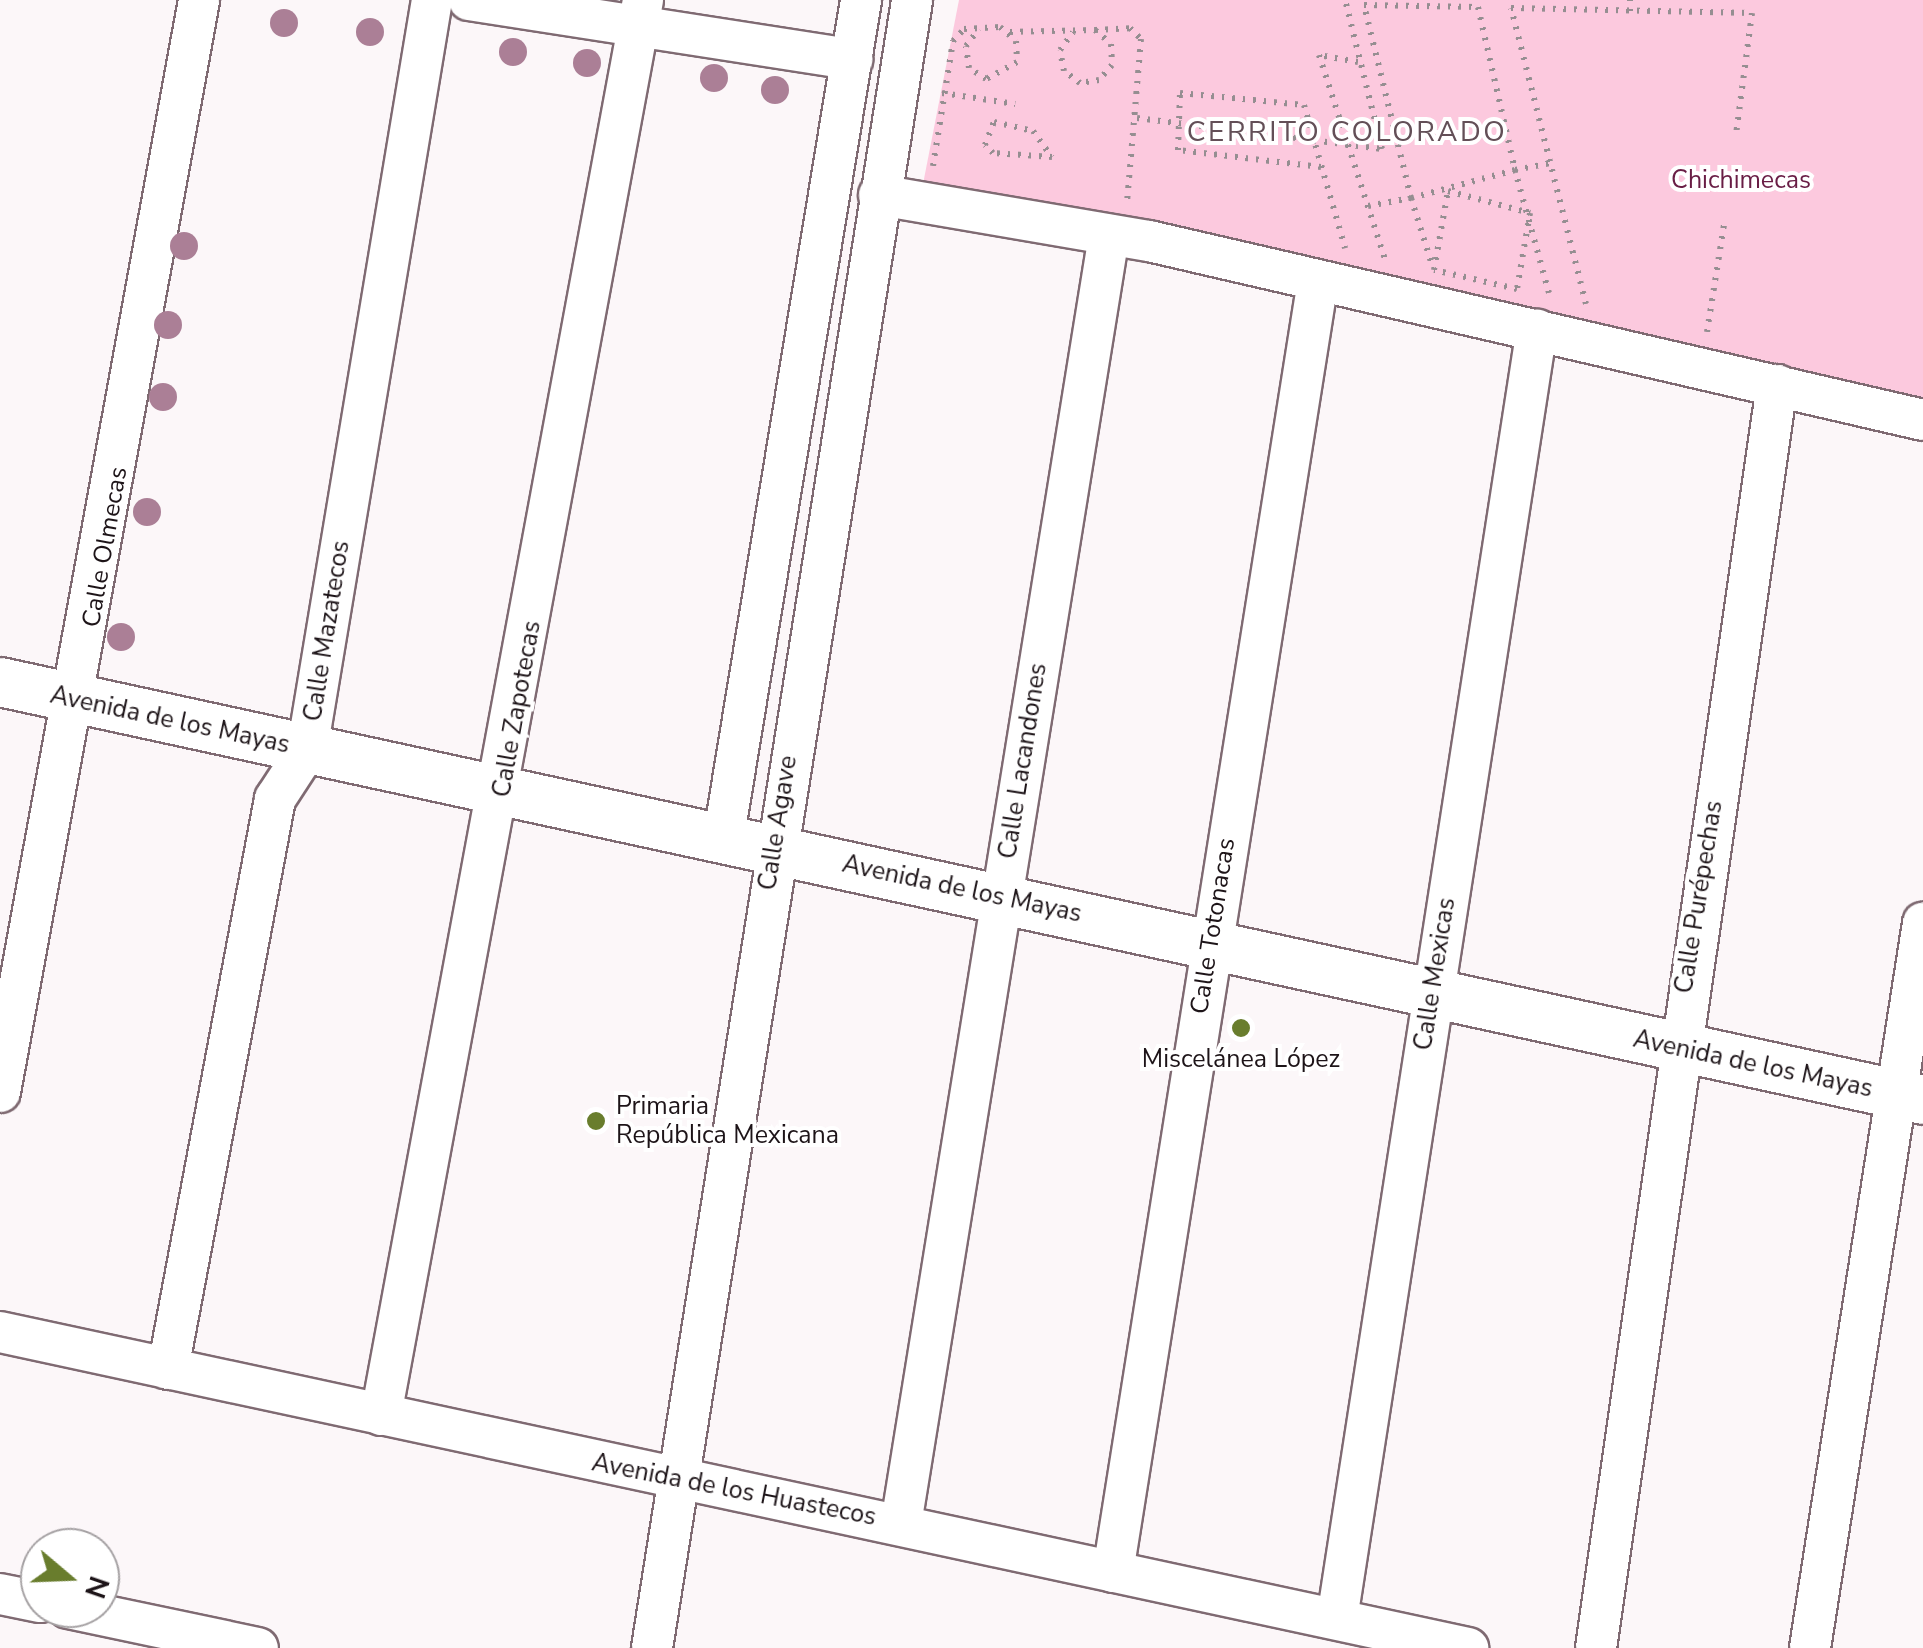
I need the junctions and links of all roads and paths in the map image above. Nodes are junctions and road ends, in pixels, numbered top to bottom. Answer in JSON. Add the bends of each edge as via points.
{"nodes":[{"id":1,"x":200,"y":0,"type":"edge"},
{"id":2,"x":432,"y":0,"type":"edge"},
{"id":3,"x":469,"y":0,"type":"edge"},
{"id":4,"x":862,"y":0,"type":"edge"},
{"id":5,"x":912,"y":0,"type":"edge"},
{"id":6,"x":1345,"y":0,"type":"edge"},
{"id":7,"x":1630,"y":0,"type":"edge"},
{"id":8,"x":642,"y":11,"type":"edge"},
{"id":9,"x":1630,"y":11,"type":"junction"},
{"id":10,"x":1000,"y":27,"type":"junction"},
{"id":11,"x":979,"y":29,"type":"junction"},
{"id":12,"x":1095,"y":30,"type":"junction"},
{"id":13,"x":1073,"y":32,"type":"junction"},
{"id":14,"x":852,"y":58,"type":"junction"},
{"id":15,"x":1358,"y":62,"type":"junction"},
{"id":16,"x":942,"y":93,"type":"junction"},
{"id":17,"x":1015,"y":104,"type":"dead end"},
{"id":18,"x":1137,"y":118,"type":"junction"},
{"id":19,"x":1178,"y":121,"type":"junction"},
{"id":20,"x":1736,"y":135,"type":"dead end"},
{"id":21,"x":1312,"y":139,"type":"junction"},
{"id":22,"x":1348,"y":142,"type":"junction"},
{"id":23,"x":1052,"y":158,"type":"joint"},
{"id":24,"x":1550,"y":163,"type":"junction"},
{"id":25,"x":1321,"y":167,"type":"junction"},
{"id":26,"x":1515,"y":170,"type":"junction"},
{"id":27,"x":931,"y":181,"type":"dead end"},
{"id":28,"x":1448,"y":191,"type":"junction"},
{"id":29,"x":879,"y":194,"type":"junction"},
{"id":30,"x":1411,"y":198,"type":"junction"},
{"id":31,"x":1368,"y":206,"type":"junction"},
{"id":32,"x":1530,"y":214,"type":"junction"},
{"id":33,"x":1117,"y":223,"type":"junction"},
{"id":34,"x":1724,"y":224,"type":"dead end"},
{"id":35,"x":1434,"y":270,"type":"junction"},
{"id":36,"x":1334,"y":274,"type":"junction"},
{"id":37,"x":1517,"y":290,"type":"junction"},
{"id":38,"x":1405,"y":300,"type":"junction"},
{"id":39,"x":1607,"y":314,"type":"dead end"},
{"id":40,"x":1537,"y":329,"type":"junction"},
{"id":41,"x":1692,"y":329,"type":"dead end"},
{"id":42,"x":1778,"y":385,"type":"junction"},
{"id":43,"x":1923,"y":420,"type":"edge"},
{"id":44,"x":0,"y":682,"type":"edge"},
{"id":45,"x":79,"y":700,"type":"junction"},
{"id":46,"x":307,"y":750,"type":"junction"},
{"id":47,"x":502,"y":792,"type":"junction"},
{"id":48,"x":724,"y":835,"type":"junction"},
{"id":49,"x":774,"y":848,"type":"junction"},
{"id":50,"x":1001,"y":897,"type":"junction"},
{"id":51,"x":1923,"y":923,"type":"edge"},
{"id":52,"x":1210,"y":944,"type":"junction"},
{"id":53,"x":1432,"y":994,"type":"junction"},
{"id":54,"x":1676,"y":1048,"type":"junction"},
{"id":55,"x":0,"y":1092,"type":"edge"},
{"id":56,"x":1909,"y":1097,"type":"edge"},
{"id":57,"x":0,"y":1332,"type":"edge"},
{"id":58,"x":168,"y":1369,"type":"junction"},
{"id":59,"x":382,"y":1416,"type":"junction"},
{"id":60,"x":672,"y":1480,"type":"junction"},
{"id":61,"x":901,"y":1524,"type":"junction"},
{"id":62,"x":1113,"y":1572,"type":"junction"},
{"id":63,"x":120,"y":1619,"type":"edge"},
{"id":64,"x":1336,"y":1620,"type":"junction"},
{"id":65,"x":258,"y":1648,"type":"edge"},
{"id":66,"x":652,"y":1648,"type":"edge"},
{"id":67,"x":1468,"y":1648,"type":"edge"},
{"id":68,"x":1596,"y":1648,"type":"edge"},
{"id":69,"x":1810,"y":1648,"type":"edge"}],
"edges":[{"from":1,"to":45,"type":"street","name":"Calle Olmecas"},
{"from":2,"to":46,"type":"street","name":"Calle Mazatecos"},
{"from":3,"to":8,"type":"street"},
{"from":4,"to":14,"type":"street","name":"Calle Agave"},
{"from":5,"to":29,"type":"street","name":"Calle Agave"},
{"from":6,"to":15,"type":"path"},
{"from":7,"to":9,"type":"path"},
{"from":8,"to":14,"type":"street"},
{"from":8,"to":47,"type":"street","name":"Calle Zapotecas"},
{"from":9,"to":20,"type":"path","via":[[1752,13]]},
{"from":9,"to":24,"type":"path","via":[[1511,8]]},
{"from":10,"to":11,"type":"path"},
{"from":10,"to":11,"type":"path","via":[[1016,41],[1017,62],[986,79],[969,68],[966,46]]},
{"from":10,"to":13,"type":"path","via":[[1021,36]]},
{"from":11,"to":16,"type":"path","via":[[953,41]]},
{"from":12,"to":13,"type":"path"},
{"from":12,"to":13,"type":"path","via":[[1111,44],[1112,66],[1080,83],[1064,72],[1060,50]]},
{"from":12,"to":18,"type":"path","via":[[1130,28],[1141,39]]},
{"from":14,"to":48,"type":"street","name":"Calle Agave"},
{"from":15,"to":22,"type":"path","via":[[1382,149]]},
{"from":15,"to":22,"type":"path","via":[[1319,55]]},
{"from":16,"to":17,"type":"path"},
{"from":16,"to":27,"type":"path"},
{"from":18,"to":19,"type":"path"},
{"from":18,"to":33,"type":"path"},
{"from":19,"to":21,"type":"path"},
{"from":19,"to":21,"type":"path","via":[[1180,94],[1304,105]]},
{"from":19,"to":25,"type":"path","via":[[1178,150]]},
{"from":21,"to":22,"type":"path"},
{"from":21,"to":25,"type":"path"},
{"from":22,"to":31,"type":"path"},
{"from":23,"to":23,"type":"path","via":[[1018,126],[994,122],[986,135],[993,153]]},
{"from":24,"to":26,"type":"path"},
{"from":24,"to":39,"type":"path","via":[[1587,310]]},
{"from":25,"to":36,"type":"path"},
{"from":26,"to":28,"type":"path"},
{"from":26,"to":30,"type":"path","via":[[1478,6],[1364,5]]},
{"from":26,"to":32,"type":"path"},
{"from":28,"to":30,"type":"path"},
{"from":28,"to":32,"type":"path"},
{"from":28,"to":35,"type":"path"},
{"from":29,"to":33,"type":"street"},
{"from":29,"to":49,"type":"street","name":"Calle Agave"},
{"from":30,"to":31,"type":"path"},
{"from":30,"to":35,"type":"path"},
{"from":31,"to":38,"type":"path"},
{"from":32,"to":37,"type":"path"},
{"from":32,"to":37,"type":"path","via":[[1550,295]]},
{"from":33,"to":36,"type":"street"},
{"from":33,"to":50,"type":"street","name":"Calle Lacandones"},
{"from":34,"to":41,"type":"path","via":[[1707,332]]},
{"from":35,"to":37,"type":"path"},
{"from":36,"to":38,"type":"street"},
{"from":36,"to":52,"type":"street","name":"Calle Totonacas"},
{"from":38,"to":40,"type":"street"},
{"from":40,"to":42,"type":"street"},
{"from":40,"to":53,"type":"street","name":"Calle Mexicas"},
{"from":42,"to":43,"type":"street"},
{"from":42,"to":54,"type":"street","name":"Calle Purépechas"},
{"from":44,"to":45,"type":"street","name":"Avenida de los Mayas"},
{"from":45,"to":46,"type":"street","name":"Avenida de los Mayas"},
{"from":45,"to":55,"type":"street","name":"Calle Olmecas"},
{"from":46,"to":47,"type":"street","name":"Avenida de los Mayas"},
{"from":46,"to":58,"type":"street","name":"Calle Mazatecos","via":[[276,799]]},
{"from":47,"to":48,"type":"street","name":"Avenida de los Mayas"},
{"from":47,"to":59,"type":"street","name":"Calle Zapotecas"},
{"from":48,"to":49,"type":"street","name":"Avenida de los Mayas"},
{"from":49,"to":50,"type":"street","name":"Avenida de los Mayas"},
{"from":49,"to":60,"type":"street","name":"Calle Agave"},
{"from":50,"to":52,"type":"street","name":"Avenida de los Mayas"},
{"from":50,"to":61,"type":"street","name":"Calle Lacandones"},
{"from":51,"to":56,"type":"street"},
{"from":52,"to":53,"type":"street","name":"Avenida de los Mayas"},
{"from":52,"to":62,"type":"street","name":"Calle Totonacas"},
{"from":53,"to":54,"type":"street","name":"Avenida de los Mayas"},
{"from":53,"to":64,"type":"street","name":"Calle Mexicas"},
{"from":54,"to":56,"type":"street","name":"Avenida de los Mayas"},
{"from":54,"to":68,"type":"street","name":"Calle Purépechas"},
{"from":56,"to":69,"type":"street"},
{"from":57,"to":58,"type":"street","name":"Avenida de los Huastecos"},
{"from":58,"to":59,"type":"street","name":"Avenida de los Huastecos"},
{"from":59,"to":60,"type":"street","name":"Avenida de los Huastecos"},
{"from":60,"to":61,"type":"street","name":"Avenida de los Huastecos"},
{"from":60,"to":66,"type":"street","name":"Calle Agave"},
{"from":61,"to":62,"type":"street","name":"Avenida de los Huastecos"},
{"from":62,"to":64,"type":"street","name":"Avenida de los Huastecos"},
{"from":63,"to":65,"type":"street"},
{"from":64,"to":67,"type":"street","name":"Avenida de los Huastecos"}]}
